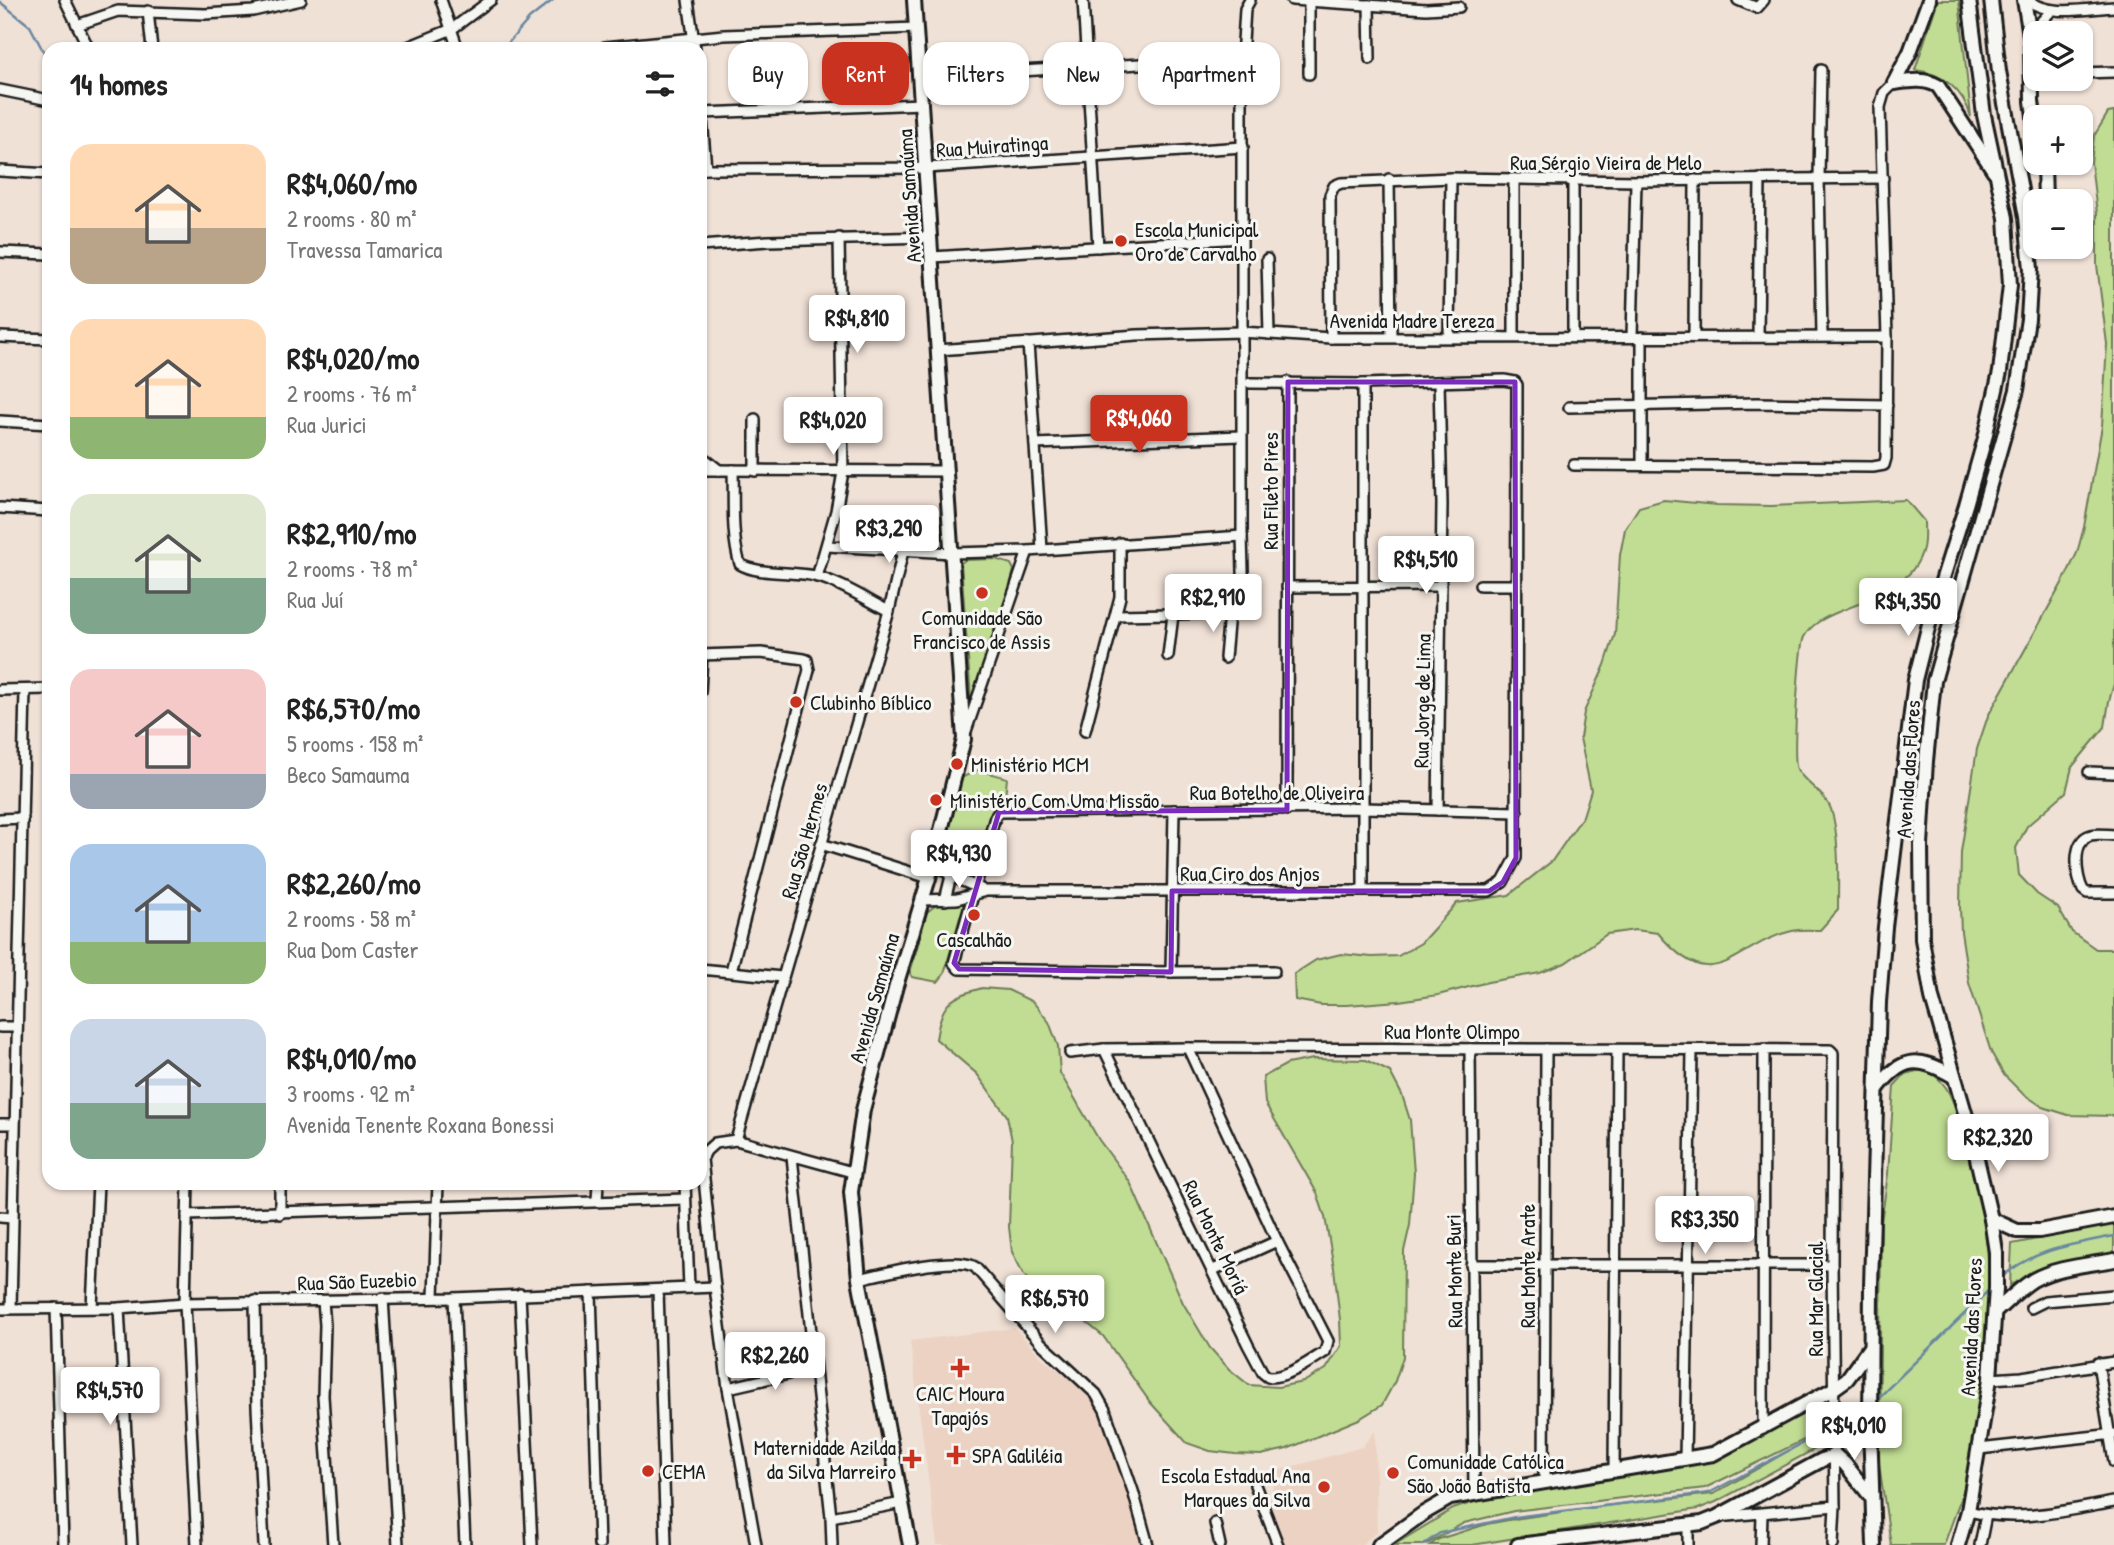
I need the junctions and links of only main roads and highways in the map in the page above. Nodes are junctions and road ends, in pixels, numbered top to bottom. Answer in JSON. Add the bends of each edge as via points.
{"nodes":[{"id":1,"x":914,"y":0,"type":"edge"},
{"id":2,"x":1929,"y":0,"type":"edge"},
{"id":3,"x":1969,"y":0,"type":"edge"},
{"id":4,"x":1991,"y":0,"type":"edge"},
{"id":5,"x":2026,"y":0,"type":"edge"},
{"id":6,"x":2032,"y":21,"type":"edge"},
{"id":7,"x":2000,"y":181,"type":"junction"},
{"id":8,"x":2035,"y":259,"type":"edge"},
{"id":9,"x":2031,"y":269,"type":"junction"},
{"id":10,"x":1953,"y":1076,"type":"junction"},
{"id":11,"x":1876,"y":1090,"type":"junction"},
{"id":12,"x":2114,"y":1217,"type":"edge"},
{"id":13,"x":1991,"y":1219,"type":"junction"},
{"id":14,"x":2114,"y":1260,"type":"edge"},
{"id":15,"x":1995,"y":1312,"type":"junction"},
{"id":16,"x":1870,"y":1347,"type":"junction"},
{"id":17,"x":1872,"y":1498,"type":"junction"},
{"id":18,"x":1616,"y":1539,"type":"edge"},
{"id":19,"x":1543,"y":1544,"type":"edge"},
{"id":20,"x":909,"y":1545,"type":"edge"},
{"id":21,"x":1378,"y":1545,"type":"edge"},
{"id":22,"x":1518,"y":1545,"type":"edge"},
{"id":23,"x":1874,"y":1545,"type":"edge"},
{"id":24,"x":1958,"y":1545,"type":"edge"}],
"edges":[{"from":1,"to":20,"type":"main road","name":"Avenida Samaúma","via":[[964,739],[863,1110],[852,1172],[851,1211],[859,1279]]},
{"from":2,"to":7,"type":"main road","via":[[1894,83],[1917,80],[1938,86]]},
{"from":3,"to":7,"type":"main road","name":"Avenida das Flores","via":[[1984,115]]},
{"from":4,"to":9,"type":"main road","name":"Avenida das Flores"},
{"from":5,"to":6,"type":"main road"},
{"from":7,"to":11,"type":"main road","name":"Avenida das Flores","via":[[2010,264],[2000,372],[1914,680],[1882,965]]},
{"from":8,"to":9,"type":"main road"},
{"from":9,"to":10,"type":"main road","name":"Avenida das Flores","via":[[2017,390],[1934,681],[1926,761],[1922,939]]},
{"from":10,"to":11,"type":"main road","via":[[1936,1066],[1909,1062],[1894,1070]]},
{"from":10,"to":13,"type":"main road","name":"Avenida das Flores"},
{"from":11,"to":16,"type":"main road","name":"Avenida das Flores"},
{"from":12,"to":13,"type":"main road","via":[[2017,1231]]},
{"from":13,"to":15,"type":"main road","name":"Avenida das Flores","via":[[1996,1252]]},
{"from":14,"to":15,"type":"main road","via":[[2036,1278]]},
{"from":15,"to":24,"type":"main road","name":"Avenida das Flores","via":[[1979,1449]]},
{"from":16,"to":17,"type":"main road","name":"Avenida das Flores"},
{"from":16,"to":21,"type":"main road","via":[[1847,1379],[1833,1389],[1713,1454],[1450,1498]]},
{"from":17,"to":18,"type":"main road","via":[[1835,1455],[1717,1517]]},
{"from":17,"to":23,"type":"main road","name":"Avenida das Flores"},
{"from":18,"to":19,"type":"main road"},
{"from":19,"to":22,"type":"main road"}]}
